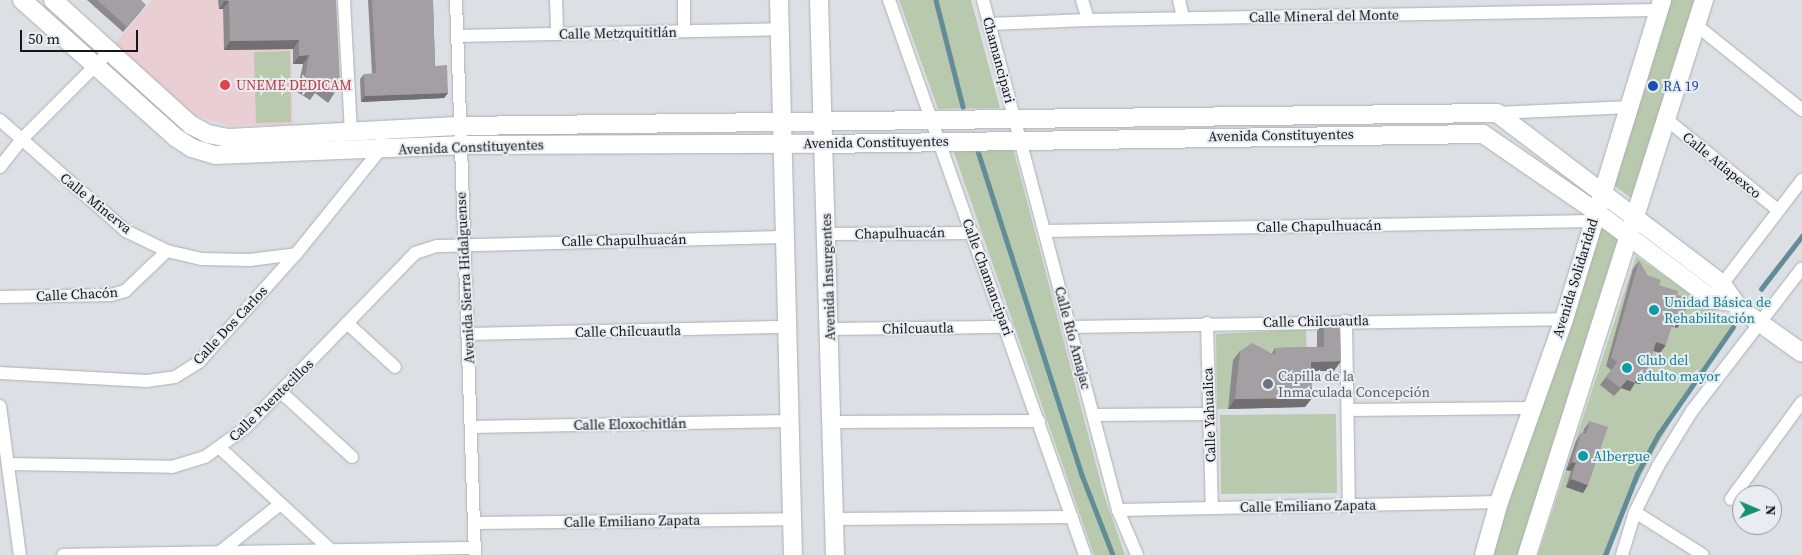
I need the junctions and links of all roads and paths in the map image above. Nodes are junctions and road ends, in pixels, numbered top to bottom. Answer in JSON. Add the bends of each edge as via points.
{"nodes":[{"id":1,"x":22,"y":0,"type":"edge"},
{"id":2,"x":53,"y":0,"type":"edge"},
{"id":3,"x":344,"y":0,"type":"edge"},
{"id":4,"x":456,"y":0,"type":"edge"},
{"id":5,"x":556,"y":0,"type":"edge"},
{"id":6,"x":684,"y":0,"type":"edge"},
{"id":7,"x":779,"y":0,"type":"edge"},
{"id":8,"x":819,"y":0,"type":"edge"},
{"id":9,"x":889,"y":0,"type":"edge"},
{"id":10,"x":983,"y":0,"type":"edge"},
{"id":11,"x":1082,"y":0,"type":"edge"},
{"id":12,"x":1179,"y":0,"type":"edge"},
{"id":13,"x":1704,"y":0,"type":"edge"},
{"id":14,"x":1660,"y":5,"type":"edge"},
{"id":15,"x":1183,"y":18,"type":"junction"},
{"id":16,"x":1088,"y":20,"type":"junction"},
{"id":17,"x":990,"y":24,"type":"junction"},
{"id":18,"x":1696,"y":25,"type":"junction"},
{"id":19,"x":780,"y":30,"type":"junction"},
{"id":20,"x":684,"y":32,"type":"junction"},
{"id":21,"x":557,"y":34,"type":"junction"},
{"id":22,"x":457,"y":36,"type":"junction"},
{"id":23,"x":110,"y":52,"type":"junction"},
{"id":24,"x":94,"y":66,"type":"junction"},
{"id":25,"x":1629,"y":107,"type":"junction"},
{"id":26,"x":1802,"y":110,"type":"edge"},
{"id":27,"x":1498,"y":113,"type":"junction"},
{"id":28,"x":1271,"y":114,"type":"junction"},
{"id":29,"x":1015,"y":119,"type":"junction"},
{"id":30,"x":0,"y":120,"type":"edge"},
{"id":31,"x":1666,"y":120,"type":"junction"},
{"id":32,"x":933,"y":121,"type":"junction"},
{"id":33,"x":782,"y":123,"type":"junction"},
{"id":34,"x":822,"y":123,"type":"junction"},
{"id":35,"x":458,"y":126,"type":"junction"},
{"id":36,"x":382,"y":130,"type":"junction"},
{"id":37,"x":351,"y":132,"type":"junction"},
{"id":38,"x":1271,"y":135,"type":"junction"},
{"id":39,"x":1020,"y":138,"type":"junction"},
{"id":40,"x":21,"y":140,"type":"junction"},
{"id":41,"x":940,"y":141,"type":"junction"},
{"id":42,"x":782,"y":144,"type":"junction"},
{"id":43,"x":823,"y":144,"type":"junction"},
{"id":44,"x":459,"y":145,"type":"junction"},
{"id":45,"x":380,"y":150,"type":"junction"},
{"id":46,"x":0,"y":167,"type":"edge"},
{"id":47,"x":1802,"y":180,"type":"edge"},
{"id":48,"x":1601,"y":193,"type":"junction"},
{"id":49,"x":1778,"y":210,"type":"junction"},
{"id":50,"x":1594,"y":216,"type":"junction"},
{"id":51,"x":1635,"y":218,"type":"junction"},
{"id":52,"x":1045,"y":231,"type":"junction"},
{"id":53,"x":973,"y":233,"type":"junction"},
{"id":54,"x":827,"y":234,"type":"junction"},
{"id":55,"x":785,"y":237,"type":"junction"},
{"id":56,"x":1629,"y":238,"type":"junction"},
{"id":57,"x":464,"y":243,"type":"junction"},
{"id":58,"x":167,"y":251,"type":"junction"},
{"id":59,"x":296,"y":254,"type":"junction"},
{"id":60,"x":1802,"y":268,"type":"edge"},
{"id":61,"x":1722,"y":284,"type":"junction"},
{"id":62,"x":0,"y":297,"type":"edge"},
{"id":63,"x":1712,"y":298,"type":"junction"},
{"id":64,"x":1732,"y":302,"type":"junction"},
{"id":65,"x":1564,"y":319,"type":"junction"},
{"id":66,"x":1346,"y":320,"type":"junction"},
{"id":67,"x":1758,"y":322,"type":"junction"},
{"id":68,"x":348,"y":323,"type":"junction"},
{"id":69,"x":1207,"y":323,"type":"junction"},
{"id":70,"x":787,"y":327,"type":"junction"},
{"id":71,"x":1006,"y":327,"type":"junction"},
{"id":72,"x":1069,"y":327,"type":"junction"},
{"id":73,"x":830,"y":329,"type":"junction"},
{"id":74,"x":468,"y":334,"type":"junction"},
{"id":75,"x":1802,"y":353,"type":"edge"},
{"id":76,"x":395,"y":367,"type":"dead end"},
{"id":77,"x":0,"y":374,"type":"edge"},
{"id":78,"x":282,"y":393,"type":"junction"},
{"id":79,"x":1802,"y":402,"type":"edge"},
{"id":80,"x":0,"y":406,"type":"edge"},
{"id":81,"x":1531,"y":408,"type":"junction"},
{"id":82,"x":1348,"y":410,"type":"junction"},
{"id":83,"x":1209,"y":414,"type":"junction"},
{"id":84,"x":1094,"y":415,"type":"junction"},
{"id":85,"x":789,"y":420,"type":"junction"},
{"id":86,"x":833,"y":422,"type":"junction"},
{"id":87,"x":1039,"y":422,"type":"junction"},
{"id":88,"x":471,"y":427,"type":"junction"},
{"id":89,"x":220,"y":449,"type":"junction"},
{"id":90,"x":352,"y":457,"type":"dead end"},
{"id":91,"x":8,"y":464,"type":"junction"},
{"id":92,"x":1731,"y":499,"type":"dead end"},
{"id":93,"x":1499,"y":502,"type":"junction"},
{"id":94,"x":279,"y":505,"type":"junction"},
{"id":95,"x":1349,"y":505,"type":"junction"},
{"id":96,"x":1212,"y":508,"type":"junction"},
{"id":97,"x":1118,"y":510,"type":"junction"},
{"id":98,"x":1635,"y":512,"type":"junction"},
{"id":99,"x":1072,"y":517,"type":"junction"},
{"id":100,"x":791,"y":519,"type":"junction"},
{"id":101,"x":834,"y":519,"type":"junction"},
{"id":102,"x":474,"y":523,"type":"junction"},
{"id":103,"x":332,"y":551,"type":"junction"},
{"id":104,"x":220,"y":552,"type":"junction"},
{"id":105,"x":475,"y":552,"type":"edge"},
{"id":106,"x":20,"y":555,"type":"edge"},
{"id":107,"x":63,"y":555,"type":"edge"},
{"id":108,"x":793,"y":555,"type":"edge"},
{"id":109,"x":835,"y":555,"type":"edge"},
{"id":110,"x":1085,"y":555,"type":"edge"},
{"id":111,"x":1137,"y":555,"type":"edge"},
{"id":112,"x":1484,"y":555,"type":"edge"},
{"id":113,"x":1526,"y":555,"type":"edge"},
{"id":114,"x":1622,"y":555,"type":"edge"},
{"id":115,"x":1703,"y":555,"type":"edge"}],
"edges":[{"from":1,"to":24,"type":"street","name":"Avenida Constituyentes"},
{"from":2,"to":23,"type":"street","name":"Avenida Constituyentes"},
{"from":3,"to":37,"type":"street"},
{"from":4,"to":22,"type":"street","name":"Avenida Sierra Hidalguense"},
{"from":5,"to":21,"type":"street"},
{"from":6,"to":20,"type":"street"},
{"from":7,"to":19,"type":"street"},
{"from":8,"to":34,"type":"street","name":"Avenida Insurgentes"},
{"from":9,"to":32,"type":"street","name":"Calle Chamancipari"},
{"from":10,"to":17,"type":"street","name":"Chamancipari"},
{"from":11,"to":16,"type":"street"},
{"from":12,"to":15,"type":"street"},
{"from":13,"to":18,"type":"street"},
{"from":14,"to":15,"type":"street","name":"Calle Mineral del Monte"},
{"from":14,"to":25,"type":"street","name":"Avenida Solidaridad"},
{"from":15,"to":16,"type":"street","name":"Calle Mineral del Monte"},
{"from":16,"to":17,"type":"street","name":"Calle Mineral del Monte"},
{"from":17,"to":29,"type":"street","name":"Chamancipari"},
{"from":18,"to":26,"type":"street"},
{"from":18,"to":31,"type":"street"},
{"from":19,"to":20,"type":"street","name":"Calle Metzquititlán"},
{"from":19,"to":33,"type":"street"},
{"from":20,"to":21,"type":"street","name":"Calle Metzquititlán"},
{"from":21,"to":22,"type":"street","name":"Calle Metzquititlán"},
{"from":22,"to":35,"type":"street","name":"Avenida Sierra Hidalguense"},
{"from":23,"to":24,"type":"street"},
{"from":23,"to":37,"type":"street","name":"Avenida Constituyentes","via":[[191,125],[208,134],[229,138]]},
{"from":24,"to":40,"type":"street"},
{"from":24,"to":45,"type":"street","name":"Avenida Constituyentes","via":[[175,138],[192,148],[215,155]]},
{"from":25,"to":27,"type":"street"},
{"from":25,"to":48,"type":"street","name":"Avenida Solidaridad"},
{"from":27,"to":28,"type":"street","name":"Avenida Constituyentes"},
{"from":27,"to":48,"type":"street","name":"Avenida Constituyentes"},
{"from":28,"to":29,"type":"street","name":"Avenida Constituyentes"},
{"from":28,"to":38,"type":"street"},
{"from":29,"to":32,"type":"street","name":"Avenida Constituyentes"},
{"from":29,"to":39,"type":"street","name":"Calle Río Amajac"},
{"from":30,"to":40,"type":"street","name":"Calle Minerva"},
{"from":31,"to":49,"type":"street","name":"Calle Atlapexco"},
{"from":31,"to":51,"type":"street"},
{"from":32,"to":34,"type":"street","name":"Avenida Constituyentes"},
{"from":32,"to":41,"type":"street","name":"Calle Chamancipari"},
{"from":33,"to":34,"type":"street","name":"Avenida Constituyentes"},
{"from":33,"to":35,"type":"street","name":"Avenida Constituyentes"},
{"from":33,"to":42,"type":"street"},
{"from":34,"to":43,"type":"street","name":"Avenida Insurgentes"},
{"from":35,"to":36,"type":"street","name":"Avenida Constituyentes"},
{"from":35,"to":44,"type":"street","name":"Avenida Sierra Hidalguense"},
{"from":36,"to":37,"type":"street","name":"Avenida Constituyentes"},
{"from":36,"to":45,"type":"street"},
{"from":38,"to":39,"type":"street","name":"Avenida Constituyentes"},
{"from":38,"to":50,"type":"street","name":"Avenida Constituyentes","via":[[1483,134]]},
{"from":39,"to":41,"type":"street","name":"Avenida Constituyentes"},
{"from":39,"to":52,"type":"street","name":"Calle Río Amajac"},
{"from":40,"to":46,"type":"street"},
{"from":40,"to":58,"type":"street","name":"Calle Minerva","via":[[126,231]]},
{"from":41,"to":43,"type":"street","name":"Avenida Constituyentes"},
{"from":41,"to":53,"type":"street","name":"Calle Chamancipari"},
{"from":42,"to":43,"type":"street","name":"Avenida Constituyentes"},
{"from":42,"to":44,"type":"street","name":"Avenida Constituyentes"},
{"from":42,"to":55,"type":"street"},
{"from":43,"to":54,"type":"street","name":"Avenida Insurgentes"},
{"from":44,"to":45,"type":"street","name":"Avenida Constituyentes"},
{"from":44,"to":57,"type":"street","name":"Avenida Sierra Hidalguense"},
{"from":45,"to":59,"type":"street","name":"Calle Dos Carlos"},
{"from":47,"to":49,"type":"street"},
{"from":48,"to":50,"type":"street","name":"Avenida Solidaridad"},
{"from":48,"to":51,"type":"street","name":"Avenida Constituyentes"},
{"from":49,"to":61,"type":"street"},
{"from":50,"to":52,"type":"street","name":"Calle Chapulhuacán"},
{"from":50,"to":56,"type":"street","name":"Avenida Constituyentes"},
{"from":50,"to":65,"type":"street","name":"Avenida Solidaridad"},
{"from":51,"to":56,"type":"street"},
{"from":51,"to":61,"type":"street","name":"Avenida Constituyentes"},
{"from":52,"to":72,"type":"street","name":"Calle Río Amajac"},
{"from":53,"to":54,"type":"street","name":"Chapulhuacán"},
{"from":53,"to":71,"type":"street","name":"Calle Chamancipari"},
{"from":54,"to":73,"type":"street","name":"Avenida Insurgentes"},
{"from":55,"to":57,"type":"street","name":"Calle Chapulhuacán"},
{"from":55,"to":70,"type":"street"},
{"from":56,"to":63,"type":"street","name":"Avenida Constituyentes"},
{"from":56,"to":113,"type":"street"},
{"from":57,"to":68,"type":"street","name":"Calle Puentecillos","via":[[415,253]]},
{"from":57,"to":74,"type":"street","name":"Avenida Sierra Hidalguense"},
{"from":58,"to":59,"type":"street","name":"Calle Minerva","via":[[201,260],[250,260]]},
{"from":58,"to":62,"type":"street","name":"Calle Chacón","via":[[125,291]]},
{"from":59,"to":77,"type":"street","name":"Calle Dos Carlos","via":[[199,362],[175,377],[147,382]]},
{"from":60,"to":67,"type":"street"},
{"from":61,"to":63,"type":"street"},
{"from":61,"to":64,"type":"street","name":"Avenida Constituyentes"},
{"from":63,"to":64,"type":"street","name":"Avenida Constituyentes"},
{"from":64,"to":67,"type":"street","name":"Avenida Constituyentes"},
{"from":65,"to":66,"type":"street","name":"Calle Chilcuautla"},
{"from":65,"to":81,"type":"street","name":"Avenida Solidaridad"},
{"from":66,"to":69,"type":"street","name":"Calle Chilcuautla"},
{"from":66,"to":82,"type":"street"},
{"from":67,"to":75,"type":"street","name":"Avenida Constituyentes"},
{"from":67,"to":98,"type":"street","via":[[1692,411],[1658,466]]},
{"from":68,"to":76,"type":"street"},
{"from":68,"to":78,"type":"street","name":"Calle Puentecillos"},
{"from":69,"to":72,"type":"street","name":"Calle Chilcuautla"},
{"from":69,"to":83,"type":"street","name":"Calle Yahualica"},
{"from":70,"to":74,"type":"street","name":"Calle Chilcuautla"},
{"from":70,"to":85,"type":"street"},
{"from":71,"to":73,"type":"street","name":"Chilcuautla"},
{"from":71,"to":87,"type":"street","name":"Calle Chamancipari"},
{"from":72,"to":84,"type":"street","name":"Calle Río Amajac"},
{"from":73,"to":86,"type":"street","name":"Avenida Insurgentes"},
{"from":74,"to":88,"type":"street","name":"Avenida Sierra Hidalguense"},
{"from":78,"to":89,"type":"street","name":"Calle Puentecillos"},
{"from":78,"to":90,"type":"street"},
{"from":79,"to":92,"type":"street"},
{"from":80,"to":91,"type":"street"},
{"from":81,"to":82,"type":"street"},
{"from":81,"to":93,"type":"street","name":"Avenida Solidaridad"},
{"from":82,"to":95,"type":"street"},
{"from":83,"to":84,"type":"street"},
{"from":83,"to":96,"type":"street","name":"Calle Yahualica"},
{"from":84,"to":97,"type":"street","name":"Calle Río Amajac"},
{"from":85,"to":88,"type":"street","name":"Calle Eloxochitlán"},
{"from":85,"to":100,"type":"street"},
{"from":86,"to":87,"type":"street"},
{"from":86,"to":101,"type":"street","name":"Avenida Insurgentes"},
{"from":87,"to":99,"type":"street","name":"Calle Chamancipari"},
{"from":88,"to":102,"type":"street","name":"Avenida Sierra Hidalguense"},
{"from":89,"to":91,"type":"street","name":"Calle Puentecillos","via":[[172,466]]},
{"from":89,"to":94,"type":"street"},
{"from":91,"to":106,"type":"street"},
{"from":93,"to":95,"type":"street","name":"Calle Emiliano Zapata"},
{"from":93,"to":112,"type":"street","name":"Avenida Solidaridad"},
{"from":94,"to":103,"type":"street"},
{"from":94,"to":104,"type":"street"},
{"from":95,"to":96,"type":"street","name":"Calle Emiliano Zapata"},
{"from":96,"to":97,"type":"street","name":"Calle Emiliano Zapata"},
{"from":97,"to":111,"type":"street","name":"Calle Río Amajac"},
{"from":98,"to":114,"type":"street"},
{"from":98,"to":115,"type":"street"},
{"from":99,"to":101,"type":"street"},
{"from":99,"to":110,"type":"street","name":"Calle Chamancipari"},
{"from":100,"to":102,"type":"street","name":"Calle Emiliano Zapata"},
{"from":100,"to":108,"type":"street"},
{"from":101,"to":109,"type":"street","name":"Avenida Insurgentes"},
{"from":102,"to":105,"type":"street","name":"Avenida Sierra Hidalguense"},
{"from":103,"to":104,"type":"street"},
{"from":103,"to":105,"type":"street"},
{"from":104,"to":107,"type":"street"}]}
